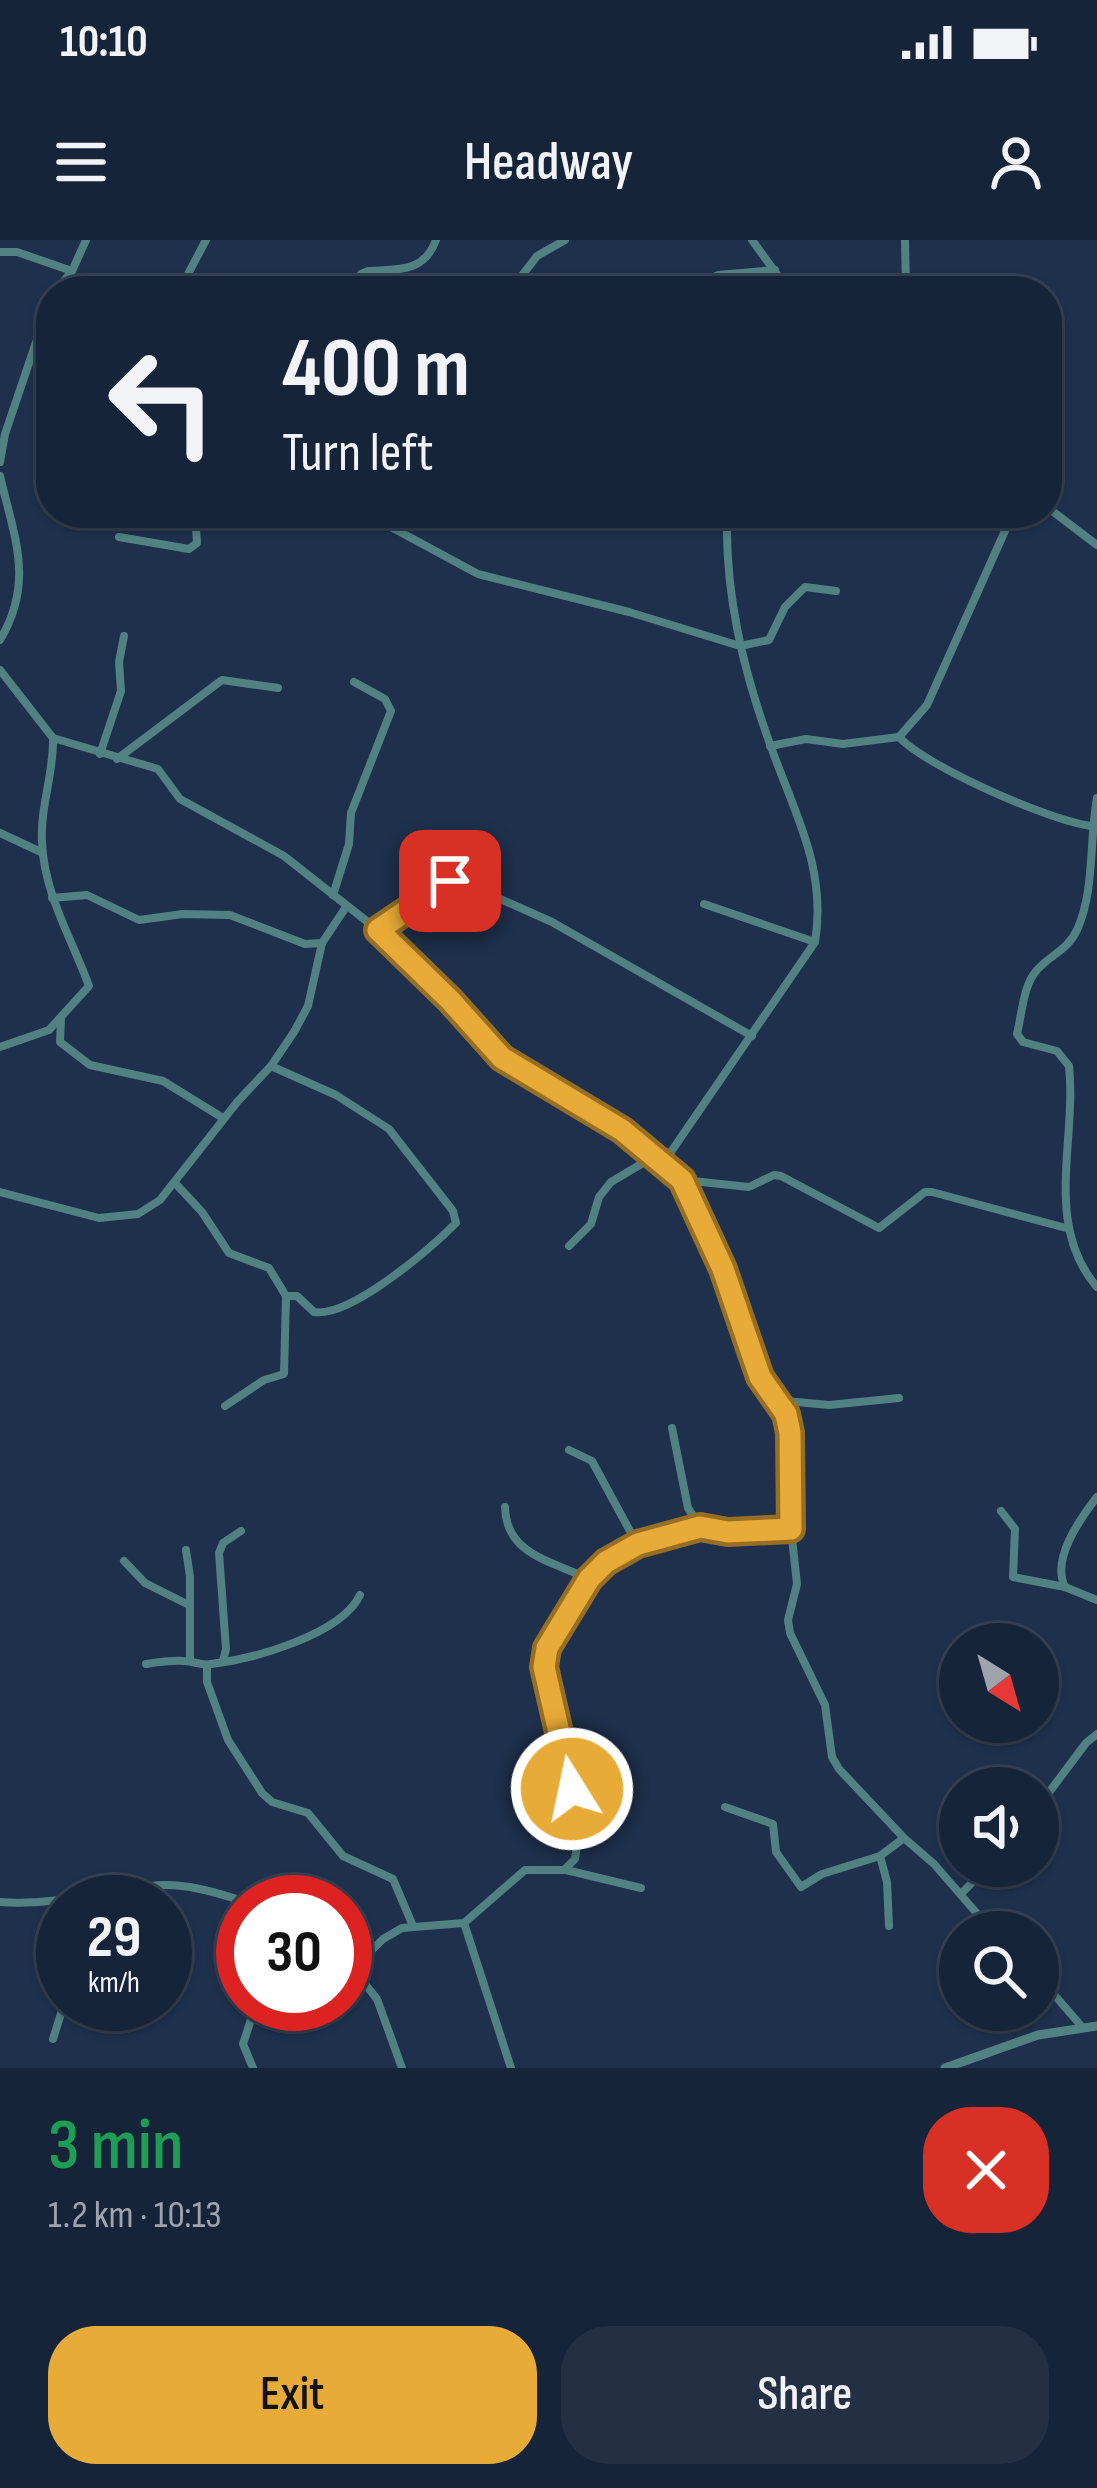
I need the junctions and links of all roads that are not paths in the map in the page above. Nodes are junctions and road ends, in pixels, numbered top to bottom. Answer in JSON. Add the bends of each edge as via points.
{"nodes":[{"id":1,"x":86,"y":240,"type":"edge"},
{"id":2,"x":206,"y":240,"type":"edge"},
{"id":3,"x":436,"y":240,"type":"edge"},
{"id":4,"x":565,"y":240,"type":"edge"},
{"id":5,"x":752,"y":240,"type":"edge"},
{"id":6,"x":905,"y":240,"type":"edge"},
{"id":7,"x":0,"y":252,"type":"edge"},
{"id":8,"x":775,"y":270,"type":"junction"},
{"id":9,"x":72,"y":271,"type":"junction"},
{"id":10,"x":68,"y":276,"type":"edge"},
{"id":11,"x":187,"y":276,"type":"edge"},
{"id":12,"x":360,"y":276,"type":"edge"},
{"id":13,"x":521,"y":276,"type":"edge"},
{"id":14,"x":716,"y":276,"type":"edge"},
{"id":15,"x":779,"y":276,"type":"edge"},
{"id":16,"x":906,"y":276,"type":"edge"},
{"id":17,"x":36,"y":344,"type":"edge"},
{"id":18,"x":0,"y":462,"type":"edge"},
{"id":19,"x":0,"y":476,"type":"edge"},
{"id":20,"x":1062,"y":517,"type":"edge"},
{"id":21,"x":196,"y":528,"type":"edge"},
{"id":22,"x":390,"y":528,"type":"edge"},
{"id":23,"x":726,"y":528,"type":"edge"},
{"id":24,"x":1006,"y":528,"type":"edge"},
{"id":25,"x":118,"y":537,"type":"dead end"},
{"id":26,"x":1097,"y":544,"type":"edge"},
{"id":27,"x":836,"y":591,"type":"dead end"},
{"id":28,"x":124,"y":636,"type":"dead end"},
{"id":29,"x":0,"y":640,"type":"edge"},
{"id":30,"x":740,"y":646,"type":"junction"},
{"id":31,"x":0,"y":670,"type":"edge"},
{"id":32,"x":354,"y":682,"type":"dead end"},
{"id":33,"x":278,"y":688,"type":"dead end"},
{"id":34,"x":899,"y":737,"type":"junction"},
{"id":35,"x":52,"y":738,"type":"junction"},
{"id":36,"x":770,"y":746,"type":"junction"},
{"id":37,"x":100,"y":754,"type":"junction"},
{"id":38,"x":117,"y":759,"type":"junction"},
{"id":39,"x":1097,"y":798,"type":"edge"},
{"id":40,"x":1092,"y":826,"type":"junction"},
{"id":41,"x":0,"y":833,"type":"edge"},
{"id":42,"x":43,"y":853,"type":"junction"},
{"id":43,"x":1093,"y":884,"type":"edge"},
{"id":44,"x":333,"y":895,"type":"junction"},
{"id":45,"x":52,"y":898,"type":"junction"},
{"id":46,"x":704,"y":904,"type":"dead end"},
{"id":47,"x":346,"y":907,"type":"junction"},
{"id":48,"x":378,"y":930,"type":"junction"},
{"id":49,"x":815,"y":942,"type":"junction"},
{"id":50,"x":322,"y":943,"type":"junction"},
{"id":51,"x":61,"y":1017,"type":"junction"},
{"id":52,"x":752,"y":1036,"type":"junction"},
{"id":53,"x":0,"y":1046,"type":"edge"},
{"id":54,"x":272,"y":1066,"type":"junction"},
{"id":55,"x":224,"y":1118,"type":"junction"},
{"id":56,"x":664,"y":1162,"type":"junction"},
{"id":57,"x":682,"y":1180,"type":"junction"},
{"id":58,"x":176,"y":1184,"type":"junction"},
{"id":59,"x":0,"y":1192,"type":"edge"},
{"id":60,"x":1066,"y":1228,"type":"junction"},
{"id":61,"x":569,"y":1246,"type":"dead end"},
{"id":62,"x":1097,"y":1287,"type":"edge"},
{"id":63,"x":286,"y":1296,"type":"junction"},
{"id":64,"x":898,"y":1398,"type":"dead end"},
{"id":65,"x":775,"y":1400,"type":"junction"},
{"id":66,"x":225,"y":1406,"type":"dead end"},
{"id":67,"x":672,"y":1428,"type":"dead end"},
{"id":68,"x":569,"y":1450,"type":"dead end"},
{"id":69,"x":1097,"y":1496,"type":"edge"},
{"id":70,"x":505,"y":1508,"type":"dead end"},
{"id":71,"x":1001,"y":1511,"type":"dead end"},
{"id":72,"x":700,"y":1527,"type":"junction"},
{"id":73,"x":791,"y":1529,"type":"junction"},
{"id":74,"x":241,"y":1531,"type":"dead end"},
{"id":75,"x":638,"y":1544,"type":"junction"},
{"id":76,"x":186,"y":1550,"type":"dead end"},
{"id":77,"x":124,"y":1561,"type":"dead end"},
{"id":78,"x":589,"y":1579,"type":"junction"},
{"id":79,"x":1065,"y":1587,"type":"junction"},
{"id":80,"x":360,"y":1595,"type":"dead end"},
{"id":81,"x":1097,"y":1600,"type":"edge"},
{"id":82,"x":189,"y":1605,"type":"junction"},
{"id":83,"x":190,"y":1660,"type":"junction"},
{"id":84,"x":223,"y":1661,"type":"junction"},
{"id":85,"x":146,"y":1664,"type":"dead end"},
{"id":86,"x":207,"y":1665,"type":"junction"},
{"id":87,"x":1097,"y":1734,"type":"edge"},
{"id":88,"x":1059,"y":1779,"type":"edge"},
{"id":89,"x":725,"y":1808,"type":"dead end"},
{"id":90,"x":904,"y":1838,"type":"junction"},
{"id":91,"x":880,"y":1856,"type":"junction"},
{"id":92,"x":564,"y":1870,"type":"junction"},
{"id":93,"x":968,"y":1887,"type":"edge"},
{"id":94,"x":641,"y":1888,"type":"dead end"},
{"id":95,"x":961,"y":1894,"type":"junction"},
{"id":96,"x":0,"y":1902,"type":"edge"},
{"id":97,"x":36,"y":1903,"type":"edge"},
{"id":98,"x":975,"y":1911,"type":"edge"},
{"id":99,"x":464,"y":1923,"type":"junction"},
{"id":100,"x":413,"y":1926,"type":"junction"},
{"id":101,"x":889,"y":1926,"type":"dead end"},
{"id":102,"x":372,"y":1950,"type":"edge"},
{"id":103,"x":372,"y":1992,"type":"edge"},
{"id":104,"x":1059,"y":2000,"type":"edge"},
{"id":105,"x":1097,"y":2026,"type":"edge"},
{"id":106,"x":1083,"y":2027,"type":"junction"},
{"id":107,"x":55,"y":2031,"type":"edge"},
{"id":108,"x":247,"y":2031,"type":"edge"},
{"id":109,"x":52,"y":2039,"type":"dead end"},
{"id":110,"x":253,"y":2068,"type":"edge"},
{"id":111,"x":402,"y":2068,"type":"edge"},
{"id":112,"x":511,"y":2068,"type":"edge"},
{"id":113,"x":945,"y":2068,"type":"edge"}],
"edges":[{"from":1,"to":9,"type":"street"},
{"from":2,"to":11,"type":"street"},
{"from":3,"to":12,"type":"street","via":[[416,266]]},
{"from":4,"to":13,"type":"street","via":[[536,256]]},
{"from":5,"to":8,"type":"street"},
{"from":6,"to":16,"type":"street"},
{"from":7,"to":9,"type":"street"},
{"from":8,"to":14,"type":"street"},
{"from":8,"to":15,"type":"street"},
{"from":9,"to":10,"type":"street"},
{"from":17,"to":18,"type":"street"},
{"from":19,"to":29,"type":"street","via":[[21,569]]},
{"from":20,"to":26,"type":"street"},
{"from":21,"to":25,"type":"street","via":[[197,544],[189,549]]},
{"from":22,"to":30,"type":"street","via":[[478,574]]},
{"from":23,"to":30,"type":"street"},
{"from":24,"to":34,"type":"street","via":[[927,705]]},
{"from":27,"to":30,"type":"street","via":[[805,587],[784,607],[769,640]]},
{"from":28,"to":37,"type":"street","via":[[121,692]]},
{"from":30,"to":36,"type":"street"},
{"from":31,"to":35,"type":"street"},
{"from":32,"to":44,"type":"street","via":[[391,711],[351,813]]},
{"from":33,"to":38,"type":"street","via":[[222,680]]},
{"from":34,"to":36,"type":"street"},
{"from":34,"to":40,"type":"street","via":[[1019,803]]},
{"from":35,"to":37,"type":"street"},
{"from":35,"to":42,"type":"street"},
{"from":36,"to":49,"type":"street","via":[[813,859]]},
{"from":37,"to":38,"type":"street"},
{"from":38,"to":44,"type":"street","via":[[158,769],[180,800],[284,856]]},
{"from":39,"to":40,"type":"street"},
{"from":40,"to":43,"type":"street"},
{"from":41,"to":42,"type":"street"},
{"from":42,"to":45,"type":"street"},
{"from":43,"to":60,"type":"street","via":[[1071,942],[1029,981],[1017,1034],[1057,1051],[1070,1066]]},
{"from":44,"to":47,"type":"street"},
{"from":45,"to":50,"type":"street","via":[[88,895],[139,920],[230,915]]},
{"from":45,"to":51,"type":"street","via":[[89,986]]},
{"from":46,"to":49,"type":"street"},
{"from":47,"to":48,"type":"street"},
{"from":47,"to":50,"type":"street"},
{"from":48,"to":52,"type":"street","via":[[460,881],[552,922]]},
{"from":48,"to":56,"type":"street","via":[[502,1058]]},
{"from":49,"to":52,"type":"street"},
{"from":50,"to":54,"type":"street","via":[[308,1006]]},
{"from":51,"to":53,"type":"street","via":[[49,1030]]},
{"from":51,"to":55,"type":"street","via":[[60,1042],[79,1059],[163,1081]]},
{"from":52,"to":56,"type":"street"},
{"from":54,"to":55,"type":"street"},
{"from":54,"to":63,"type":"street","via":[[389,1129],[456,1219],[378,1286],[333,1310],[314,1312]]},
{"from":55,"to":58,"type":"street"},
{"from":56,"to":57,"type":"street"},
{"from":56,"to":61,"type":"street","via":[[643,1163],[611,1182],[591,1224]]},
{"from":57,"to":60,"type":"street","via":[[749,1187],[781,1176],[879,1228],[932,1192]]},
{"from":57,"to":65,"type":"street"},
{"from":58,"to":59,"type":"street","via":[[147,1210],[99,1218]]},
{"from":58,"to":63,"type":"street","via":[[229,1253],[269,1268]]},
{"from":60,"to":62,"type":"street"},
{"from":63,"to":66,"type":"street","via":[[284,1374]]},
{"from":64,"to":65,"type":"street"},
{"from":65,"to":73,"type":"street","via":[[790,1433]]},
{"from":67,"to":72,"type":"street","via":[[688,1508]]},
{"from":68,"to":75,"type":"street","via":[[592,1461]]},
{"from":69,"to":79,"type":"street","via":[[1068,1546],[1060,1571]]},
{"from":70,"to":78,"type":"street","via":[[509,1536],[522,1548]]},
{"from":71,"to":79,"type":"street","via":[[1015,1528],[1013,1577]]},
{"from":72,"to":73,"type":"street"},
{"from":72,"to":75,"type":"street"},
{"from":73,"to":90,"type":"street","via":[[790,1633],[825,1705],[832,1757]]},
{"from":74,"to":84,"type":"street","via":[[219,1553]]},
{"from":75,"to":78,"type":"street"},
{"from":76,"to":82,"type":"street"},
{"from":77,"to":82,"type":"street","via":[[145,1583]]},
{"from":78,"to":92,"type":"street","via":[[544,1667],[580,1827],[575,1859]]},
{"from":79,"to":81,"type":"street"},
{"from":80,"to":84,"type":"street","via":[[341,1618],[295,1643]]},
{"from":82,"to":83,"type":"street"},
{"from":83,"to":85,"type":"street"},
{"from":83,"to":86,"type":"street"},
{"from":84,"to":86,"type":"street"},
{"from":86,"to":100,"type":"street","via":[[227,1740],[262,1793],[308,1813],[344,1856],[393,1879]]},
{"from":87,"to":88,"type":"street"},
{"from":89,"to":91,"type":"street","via":[[772,1824],[776,1852],[801,1887]]},
{"from":90,"to":91,"type":"street"},
{"from":90,"to":95,"type":"street"},
{"from":91,"to":101,"type":"street"},
{"from":92,"to":94,"type":"street"},
{"from":92,"to":99,"type":"street","via":[[515,1875]]},
{"from":93,"to":95,"type":"street"},
{"from":95,"to":98,"type":"street"},
{"from":96,"to":97,"type":"street"},
{"from":99,"to":100,"type":"street"},
{"from":99,"to":112,"type":"street"},
{"from":100,"to":102,"type":"street"},
{"from":103,"to":111,"type":"street"},
{"from":104,"to":106,"type":"street"},
{"from":105,"to":106,"type":"street"},
{"from":106,"to":113,"type":"street"},
{"from":107,"to":109,"type":"street"},
{"from":108,"to":110,"type":"street","via":[[243,2044]]}]}
